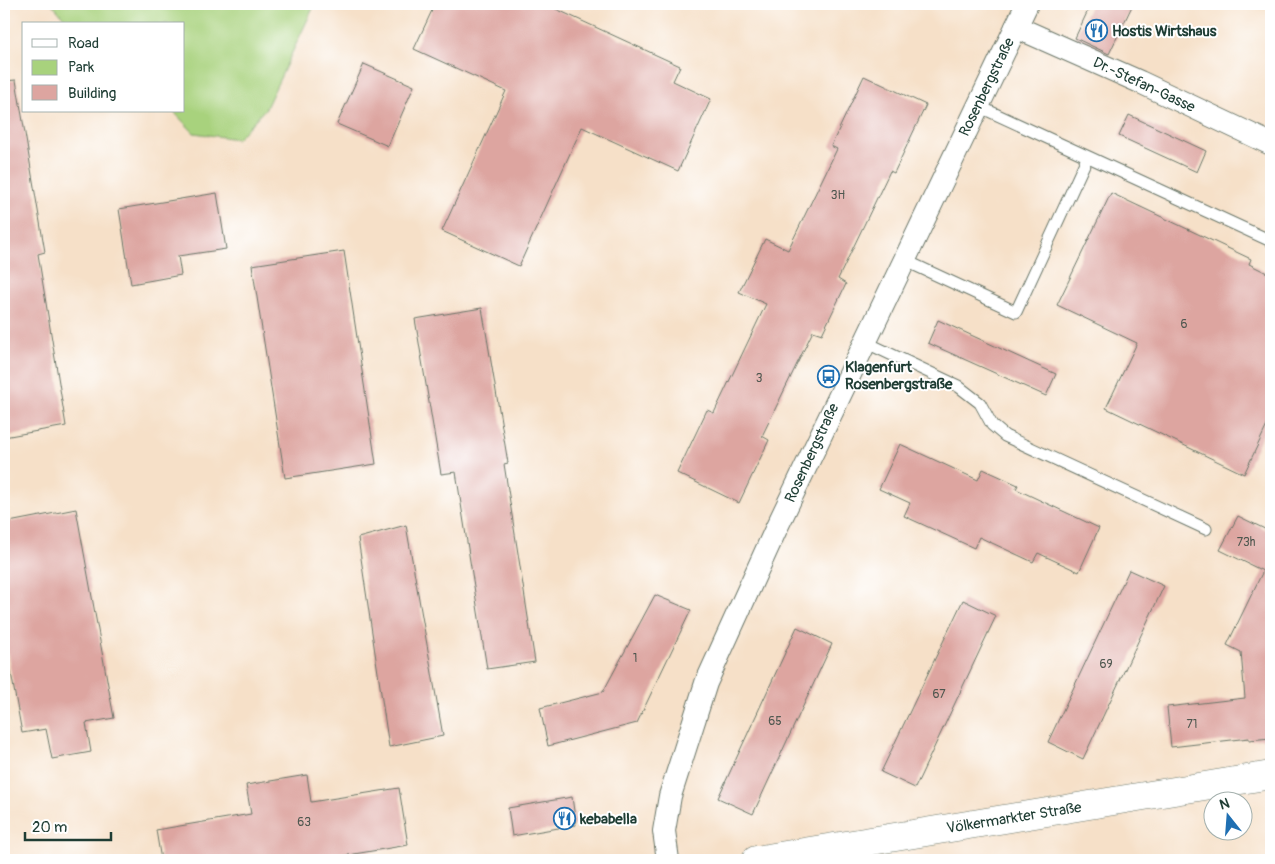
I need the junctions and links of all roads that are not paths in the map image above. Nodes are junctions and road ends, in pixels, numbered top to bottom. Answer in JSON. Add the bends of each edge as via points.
{"nodes":[{"id":1,"x":1027,"y":4,"type":"edge"},
{"id":2,"x":1016,"y":27,"type":"junction"},
{"id":3,"x":978,"y":106,"type":"junction"},
{"id":4,"x":1271,"y":144,"type":"edge"},
{"id":5,"x":1088,"y":158,"type":"junction"},
{"id":6,"x":1271,"y":241,"type":"edge"},
{"id":7,"x":904,"y":260,"type":"junction"},
{"id":8,"x":865,"y":342,"type":"junction"},
{"id":9,"x":1206,"y":529,"type":"dead end"},
{"id":10,"x":1271,"y":775,"type":"edge"},
{"id":11,"x":668,"y":860,"type":"edge"},
{"id":12,"x":756,"y":860,"type":"edge"}],
"edges":[{"from":1,"to":2,"type":"street","name":"Rosenbergstraße"},
{"from":2,"to":3,"type":"street","name":"Rosenbergstraße"},
{"from":2,"to":4,"type":"street","name":"Dr.-Stefan-Gasse"},
{"from":3,"to":5,"type":"lane"},
{"from":3,"to":7,"type":"street","name":"Rosenbergstraße"},
{"from":5,"to":6,"type":"lane"},
{"from":5,"to":7,"type":"lane","via":[[1016,312]]},
{"from":7,"to":8,"type":"street","name":"Rosenbergstraße"},
{"from":8,"to":9,"type":"lane","via":[[958,386],[980,403],[992,425],[1005,436]]},
{"from":8,"to":11,"type":"street","name":"Rosenbergstraße","via":[[706,683],[670,796],[664,831]]},
{"from":10,"to":12,"type":"main road","name":"Völkermarkter Straße"}]}
